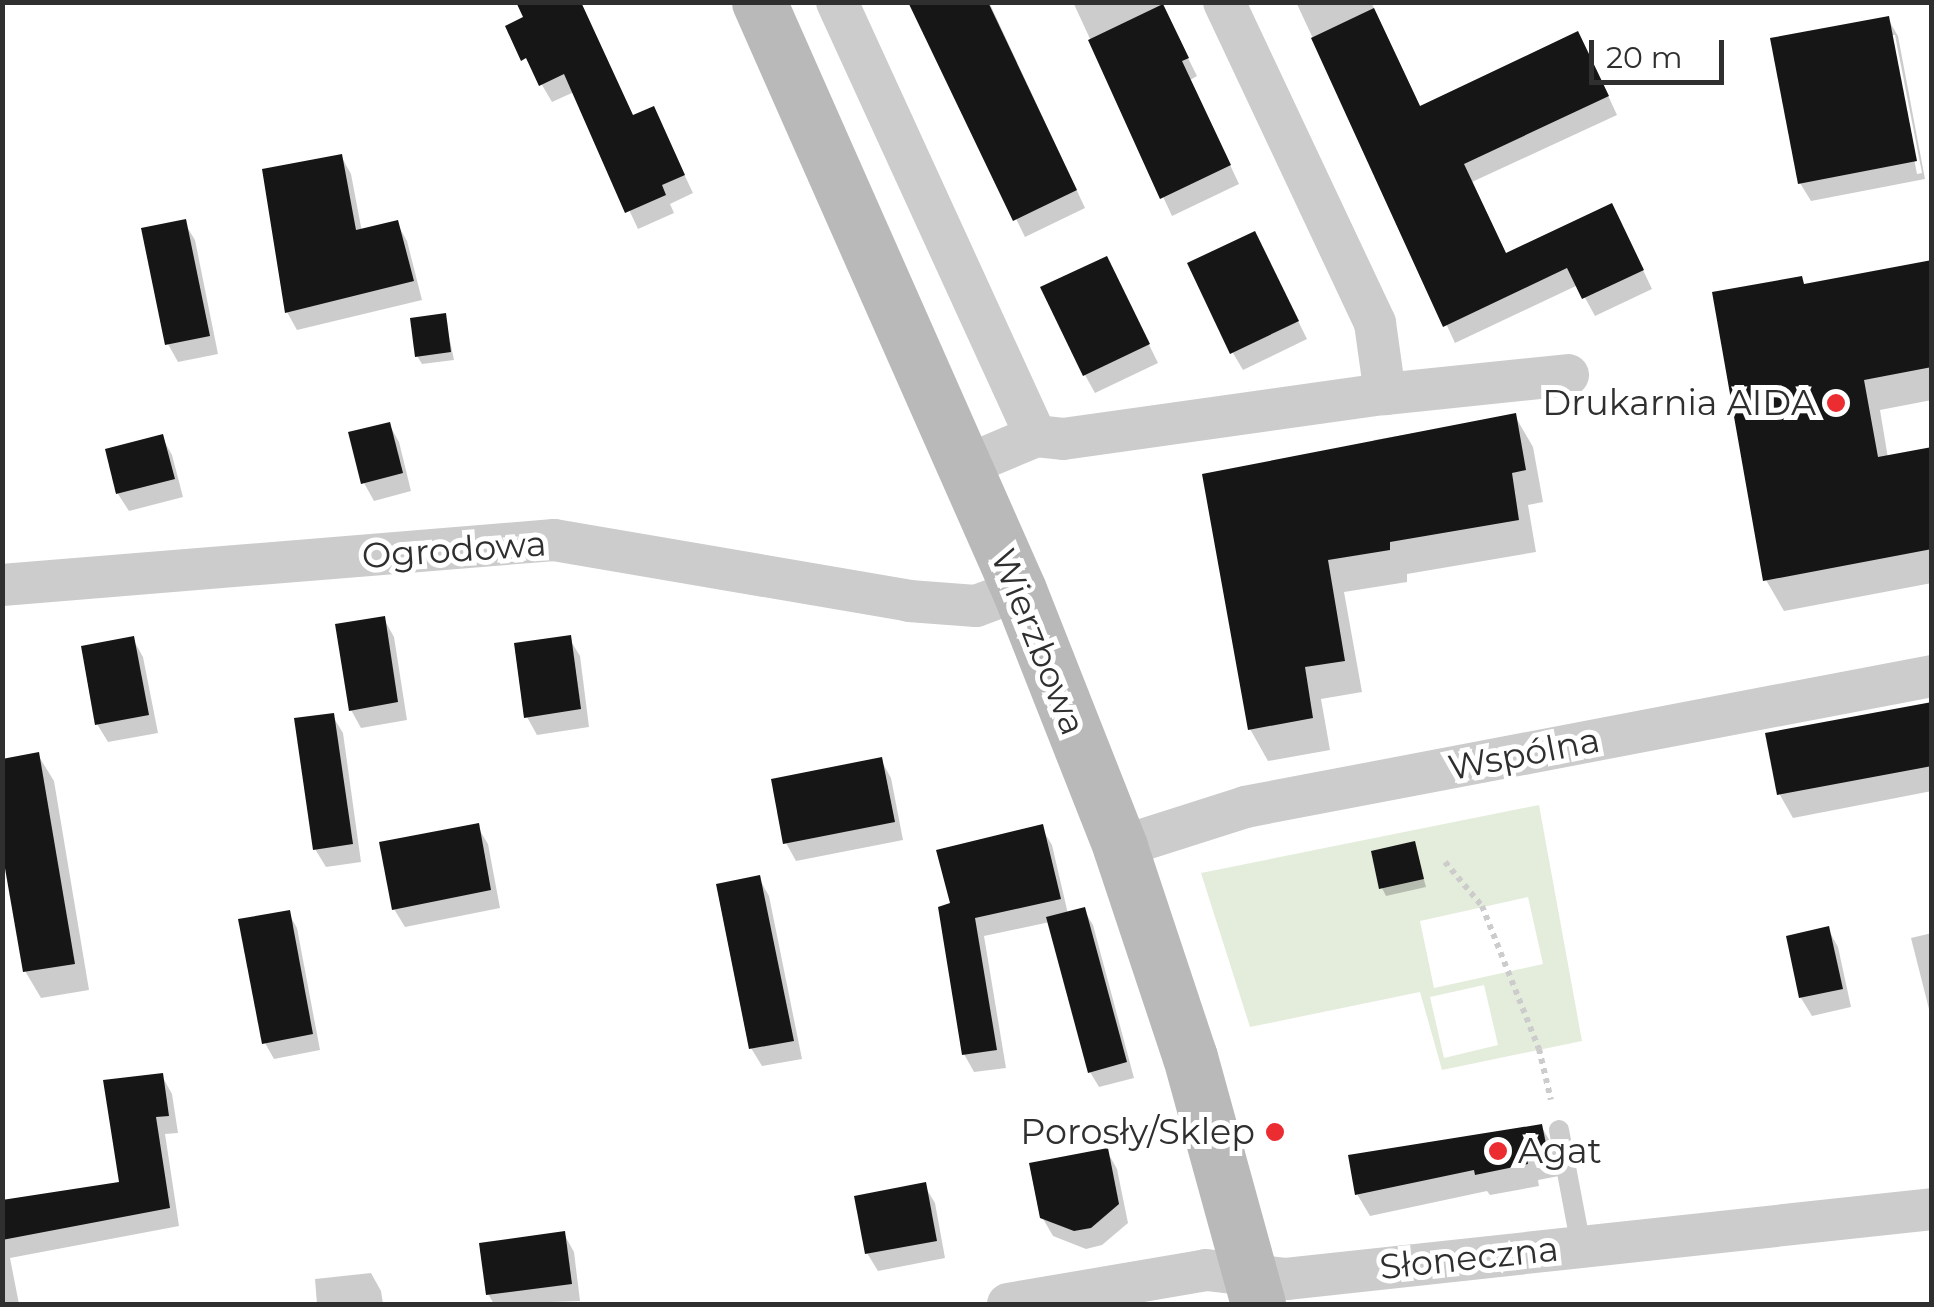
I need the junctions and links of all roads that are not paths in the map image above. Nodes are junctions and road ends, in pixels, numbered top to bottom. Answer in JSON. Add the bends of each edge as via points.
{"nodes":[{"id":1,"x":758,"y":2,"type":"edge"},
{"id":2,"x":837,"y":2,"type":"edge"},
{"id":3,"x":1224,"y":2,"type":"edge"},
{"id":4,"x":1568,"y":375,"type":"dead end"},
{"id":5,"x":1385,"y":394,"type":"junction"},
{"id":6,"x":1036,"y":436,"type":"junction"},
{"id":7,"x":965,"y":466,"type":"junction"},
{"id":8,"x":2,"y":586,"type":"edge"},
{"id":9,"x":1019,"y":590,"type":"junction"},
{"id":10,"x":1932,"y":676,"type":"edge"},
{"id":11,"x":1120,"y":847,"type":"junction"},
{"id":12,"x":1559,"y":1130,"type":"road end"},
{"id":13,"x":1932,"y":1209,"type":"edge"},
{"id":14,"x":1582,"y":1246,"type":"junction"},
{"id":15,"x":1254,"y":1290,"type":"edge"},
{"id":16,"x":1008,"y":1304,"type":"edge"}],
"edges":[{"from":1,"to":7,"type":"street","name":"Wierzbowa"},
{"from":2,"to":6,"type":"street"},
{"from":3,"to":5,"type":"street","via":[[1375,323]]},
{"from":4,"to":5,"type":"street"},
{"from":5,"to":6,"type":"street","via":[[1063,439]]},
{"from":6,"to":7,"type":"street"},
{"from":7,"to":9,"type":"street","name":"Wierzbowa"},
{"from":8,"to":9,"type":"street","name":"Ogrodowa","via":[[554,540],[909,601],[976,606]]},
{"from":9,"to":11,"type":"street","name":"Wierzbowa"},
{"from":10,"to":11,"type":"street","name":"Wspólna","via":[[1246,807]]},
{"from":11,"to":15,"type":"street","name":"Wierzbowa","via":[[1190,1057]]},
{"from":12,"to":14,"type":"lane"},
{"from":13,"to":14,"type":"street","name":"Słoneczna"},
{"from":14,"to":15,"type":"street","name":"Słoneczna","via":[[1286,1279]]},
{"from":15,"to":16,"type":"street","name":"Słoneczna","via":[[1206,1270]]}]}
